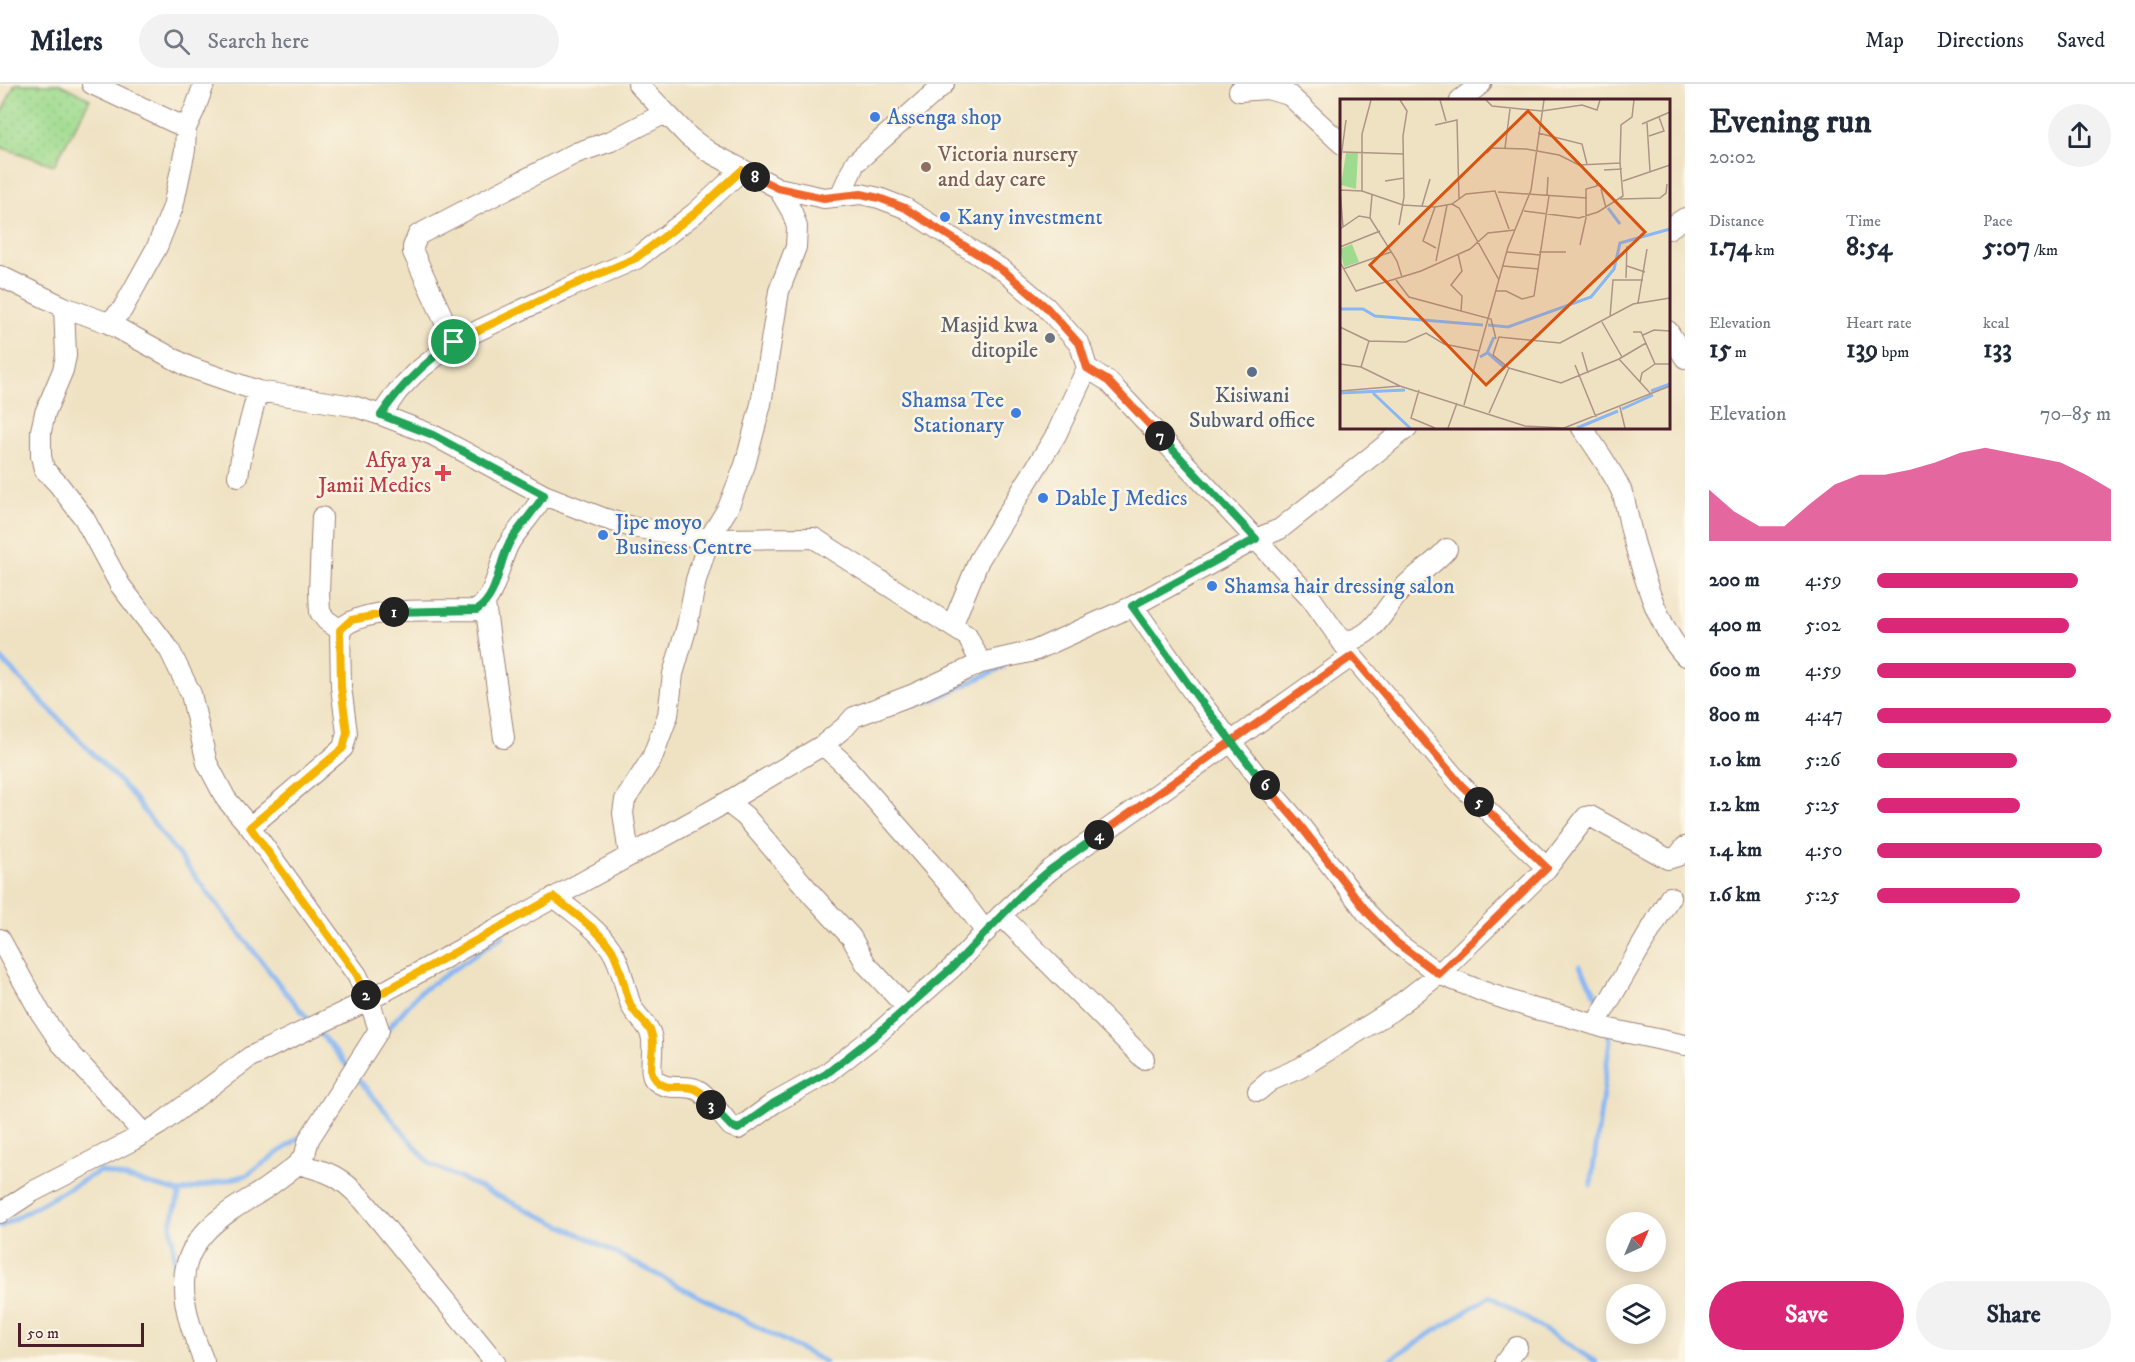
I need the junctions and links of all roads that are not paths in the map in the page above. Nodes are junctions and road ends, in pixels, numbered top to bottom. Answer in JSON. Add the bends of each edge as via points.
{"nodes":[{"id":1,"x":92,"y":84,"type":"edge"},
{"id":2,"x":204,"y":84,"type":"edge"},
{"id":3,"x":638,"y":84,"type":"edge"},
{"id":4,"x":944,"y":84,"type":"edge"},
{"id":5,"x":1480,"y":84,"type":"edge"},
{"id":6,"x":1239,"y":91,"type":"dead end"},
{"id":7,"x":1462,"y":99,"type":"edge"},
{"id":8,"x":665,"y":113,"type":"junction"},
{"id":9,"x":186,"y":128,"type":"junction"},
{"id":10,"x":1340,"y":143,"type":"edge"},
{"id":11,"x":742,"y":170,"type":"junction"},
{"id":12,"x":778,"y":188,"type":"junction"},
{"id":13,"x":840,"y":196,"type":"junction"},
{"id":14,"x":1685,"y":218,"type":"edge"},
{"id":15,"x":1670,"y":228,"type":"edge"},
{"id":16,"x":0,"y":276,"type":"edge"},
{"id":17,"x":64,"y":307,"type":"junction"},
{"id":18,"x":108,"y":323,"type":"junction"},
{"id":19,"x":1670,"y":334,"type":"edge"},
{"id":20,"x":454,"y":342,"type":"junction"},
{"id":21,"x":1685,"y":358,"type":"edge"},
{"id":22,"x":1087,"y":368,"type":"junction"},
{"id":23,"x":258,"y":392,"type":"junction"},
{"id":24,"x":381,"y":415,"type":"junction"},
{"id":25,"x":1406,"y":429,"type":"edge"},
{"id":26,"x":1583,"y":429,"type":"edge"},
{"id":27,"x":238,"y":476,"type":"dead end"},
{"id":28,"x":544,"y":495,"type":"junction"},
{"id":29,"x":322,"y":517,"type":"dead end"},
{"id":30,"x":709,"y":539,"type":"junction"},
{"id":31,"x":1256,"y":539,"type":"junction"},
{"id":32,"x":1447,"y":549,"type":"dead end"},
{"id":33,"x":485,"y":604,"type":"junction"},
{"id":34,"x":1132,"y":606,"type":"junction"},
{"id":35,"x":952,"y":626,"type":"junction"},
{"id":36,"x":340,"y":630,"type":"junction"},
{"id":37,"x":1347,"y":649,"type":"junction"},
{"id":38,"x":1685,"y":657,"type":"edge"},
{"id":39,"x":981,"y":663,"type":"junction"},
{"id":40,"x":504,"y":738,"type":"dead end"},
{"id":41,"x":1232,"y":741,"type":"junction"},
{"id":42,"x":823,"y":745,"type":"junction"},
{"id":43,"x":727,"y":802,"type":"junction"},
{"id":44,"x":250,"y":827,"type":"junction"},
{"id":45,"x":1685,"y":847,"type":"edge"},
{"id":46,"x":629,"y":855,"type":"junction"},
{"id":47,"x":1547,"y":868,"type":"junction"},
{"id":48,"x":554,"y":897,"type":"junction"},
{"id":49,"x":1670,"y":897,"type":"dead end"},
{"id":50,"x":1001,"y":915,"type":"junction"},
{"id":51,"x":986,"y":932,"type":"junction"},
{"id":52,"x":0,"y":939,"type":"edge"},
{"id":53,"x":1439,"y":974,"type":"junction"},
{"id":54,"x":369,"y":1000,"type":"junction"},
{"id":55,"x":907,"y":1008,"type":"junction"},
{"id":56,"x":1595,"y":1025,"type":"junction"},
{"id":57,"x":1685,"y":1045,"type":"edge"},
{"id":58,"x":1144,"y":1059,"type":"dead end"},
{"id":59,"x":1258,"y":1091,"type":"dead end"},
{"id":60,"x":144,"y":1134,"type":"junction"},
{"id":61,"x":298,"y":1164,"type":"junction"},
{"id":62,"x":0,"y":1213,"type":"edge"},
{"id":63,"x":204,"y":1362,"type":"edge"},
{"id":64,"x":495,"y":1362,"type":"edge"}],
"edges":[{"from":1,"to":9,"type":"street"},
{"from":2,"to":9,"type":"street"},
{"from":3,"to":8,"type":"street"},
{"from":4,"to":13,"type":"street","via":[[855,163]]},
{"from":5,"to":7,"type":"street"},
{"from":6,"to":10,"type":"street","via":[[1267,88],[1289,95]]},
{"from":8,"to":11,"type":"street","via":[[709,152]]},
{"from":8,"to":20,"type":"street","via":[[567,158],[418,235],[413,252]]},
{"from":9,"to":18,"type":"street","via":[[172,207],[158,247],[122,310]]},
{"from":11,"to":12,"type":"street"},
{"from":11,"to":20,"type":"street","via":[[695,213],[636,258]]},
{"from":12,"to":13,"type":"street","via":[[824,198]]},
{"from":12,"to":30,"type":"street","via":[[797,228],[796,247],[779,291],[761,404],[745,465],[728,508]]},
{"from":13,"to":22,"type":"street","via":[[861,194],[905,208],[1004,271],[1046,307],[1080,345]]},
{"from":14,"to":15,"type":"street"},
{"from":16,"to":17,"type":"street"},
{"from":17,"to":18,"type":"street"},
{"from":17,"to":44,"type":"street","via":[[66,357],[41,431],[44,469],[84,518],[120,585],[170,649],[191,694],[207,763],[226,800]]},
{"from":18,"to":23,"type":"street","via":[[189,367]]},
{"from":19,"to":21,"type":"street"},
{"from":20,"to":24,"type":"street","via":[[414,374]]},
{"from":22,"to":31,"type":"street","via":[[1108,381]]},
{"from":22,"to":35,"type":"street","via":[[1056,435],[979,560]]},
{"from":23,"to":24,"type":"street","via":[[353,406]]},
{"from":23,"to":27,"type":"street"},
{"from":24,"to":28,"type":"street","via":[[433,435]]},
{"from":25,"to":31,"type":"street","via":[[1280,529]]},
{"from":26,"to":38,"type":"street","via":[[1622,491],[1636,548],[1660,617]]},
{"from":28,"to":30,"type":"street","via":[[632,527]]},
{"from":28,"to":33,"type":"street","via":[[510,542]]},
{"from":29,"to":36,"type":"street","via":[[320,612]]},
{"from":30,"to":35,"type":"street","via":[[814,538]]},
{"from":30,"to":46,"type":"street","via":[[673,674],[668,715],[652,758],[625,800]]},
{"from":31,"to":34,"type":"street"},
{"from":31,"to":37,"type":"street","via":[[1311,598]]},
{"from":32,"to":37,"type":"street","via":[[1391,602],[1369,632]]},
{"from":33,"to":36,"type":"street","via":[[477,610],[388,612],[351,620]]},
{"from":33,"to":40,"type":"street"},
{"from":34,"to":39,"type":"street","via":[[1034,651]]},
{"from":34,"to":41,"type":"street"},
{"from":35,"to":39,"type":"street","via":[[967,636]]},
{"from":36,"to":44,"type":"street","via":[[347,733],[343,748]]},
{"from":37,"to":41,"type":"street"},
{"from":37,"to":47,"type":"street","via":[[1462,786]]},
{"from":39,"to":42,"type":"street","via":[[854,717]]},
{"from":41,"to":50,"type":"street","via":[[1050,870]]},
{"from":41,"to":53,"type":"street","via":[[1368,913],[1397,943]]},
{"from":42,"to":43,"type":"street"},
{"from":42,"to":51,"type":"street","via":[[959,896]]},
{"from":43,"to":46,"type":"street"},
{"from":43,"to":55,"type":"street","via":[[745,816],[851,937],[866,964]]},
{"from":44,"to":54,"type":"street","via":[[357,975]]},
{"from":45,"to":47,"type":"street","via":[[1678,856],[1668,859],[1588,817]]},
{"from":46,"to":48,"type":"street"},
{"from":47,"to":53,"type":"street"},
{"from":48,"to":54,"type":"street"},
{"from":48,"to":55,"type":"street","via":[[611,949],[632,1007],[650,1031],[654,1045],[653,1078],[667,1088],[690,1087],[700,1091],[738,1129],[826,1074]]},
{"from":49,"to":56,"type":"street"},
{"from":50,"to":51,"type":"street"},
{"from":50,"to":58,"type":"street"},
{"from":51,"to":55,"type":"street"},
{"from":52,"to":60,"type":"street","via":[[60,1042]]},
{"from":53,"to":56,"type":"street","via":[[1535,1009]]},
{"from":53,"to":59,"type":"street","via":[[1390,1012]]},
{"from":54,"to":60,"type":"street","via":[[250,1057]]},
{"from":54,"to":61,"type":"street","via":[[379,1030],[309,1139]]},
{"from":56,"to":57,"type":"street"},
{"from":60,"to":62,"type":"street","via":[[32,1192]]},
{"from":61,"to":63,"type":"street","via":[[228,1211],[191,1251],[184,1274],[185,1301]]},
{"from":61,"to":64,"type":"street","via":[[328,1172],[363,1200]]}]}
